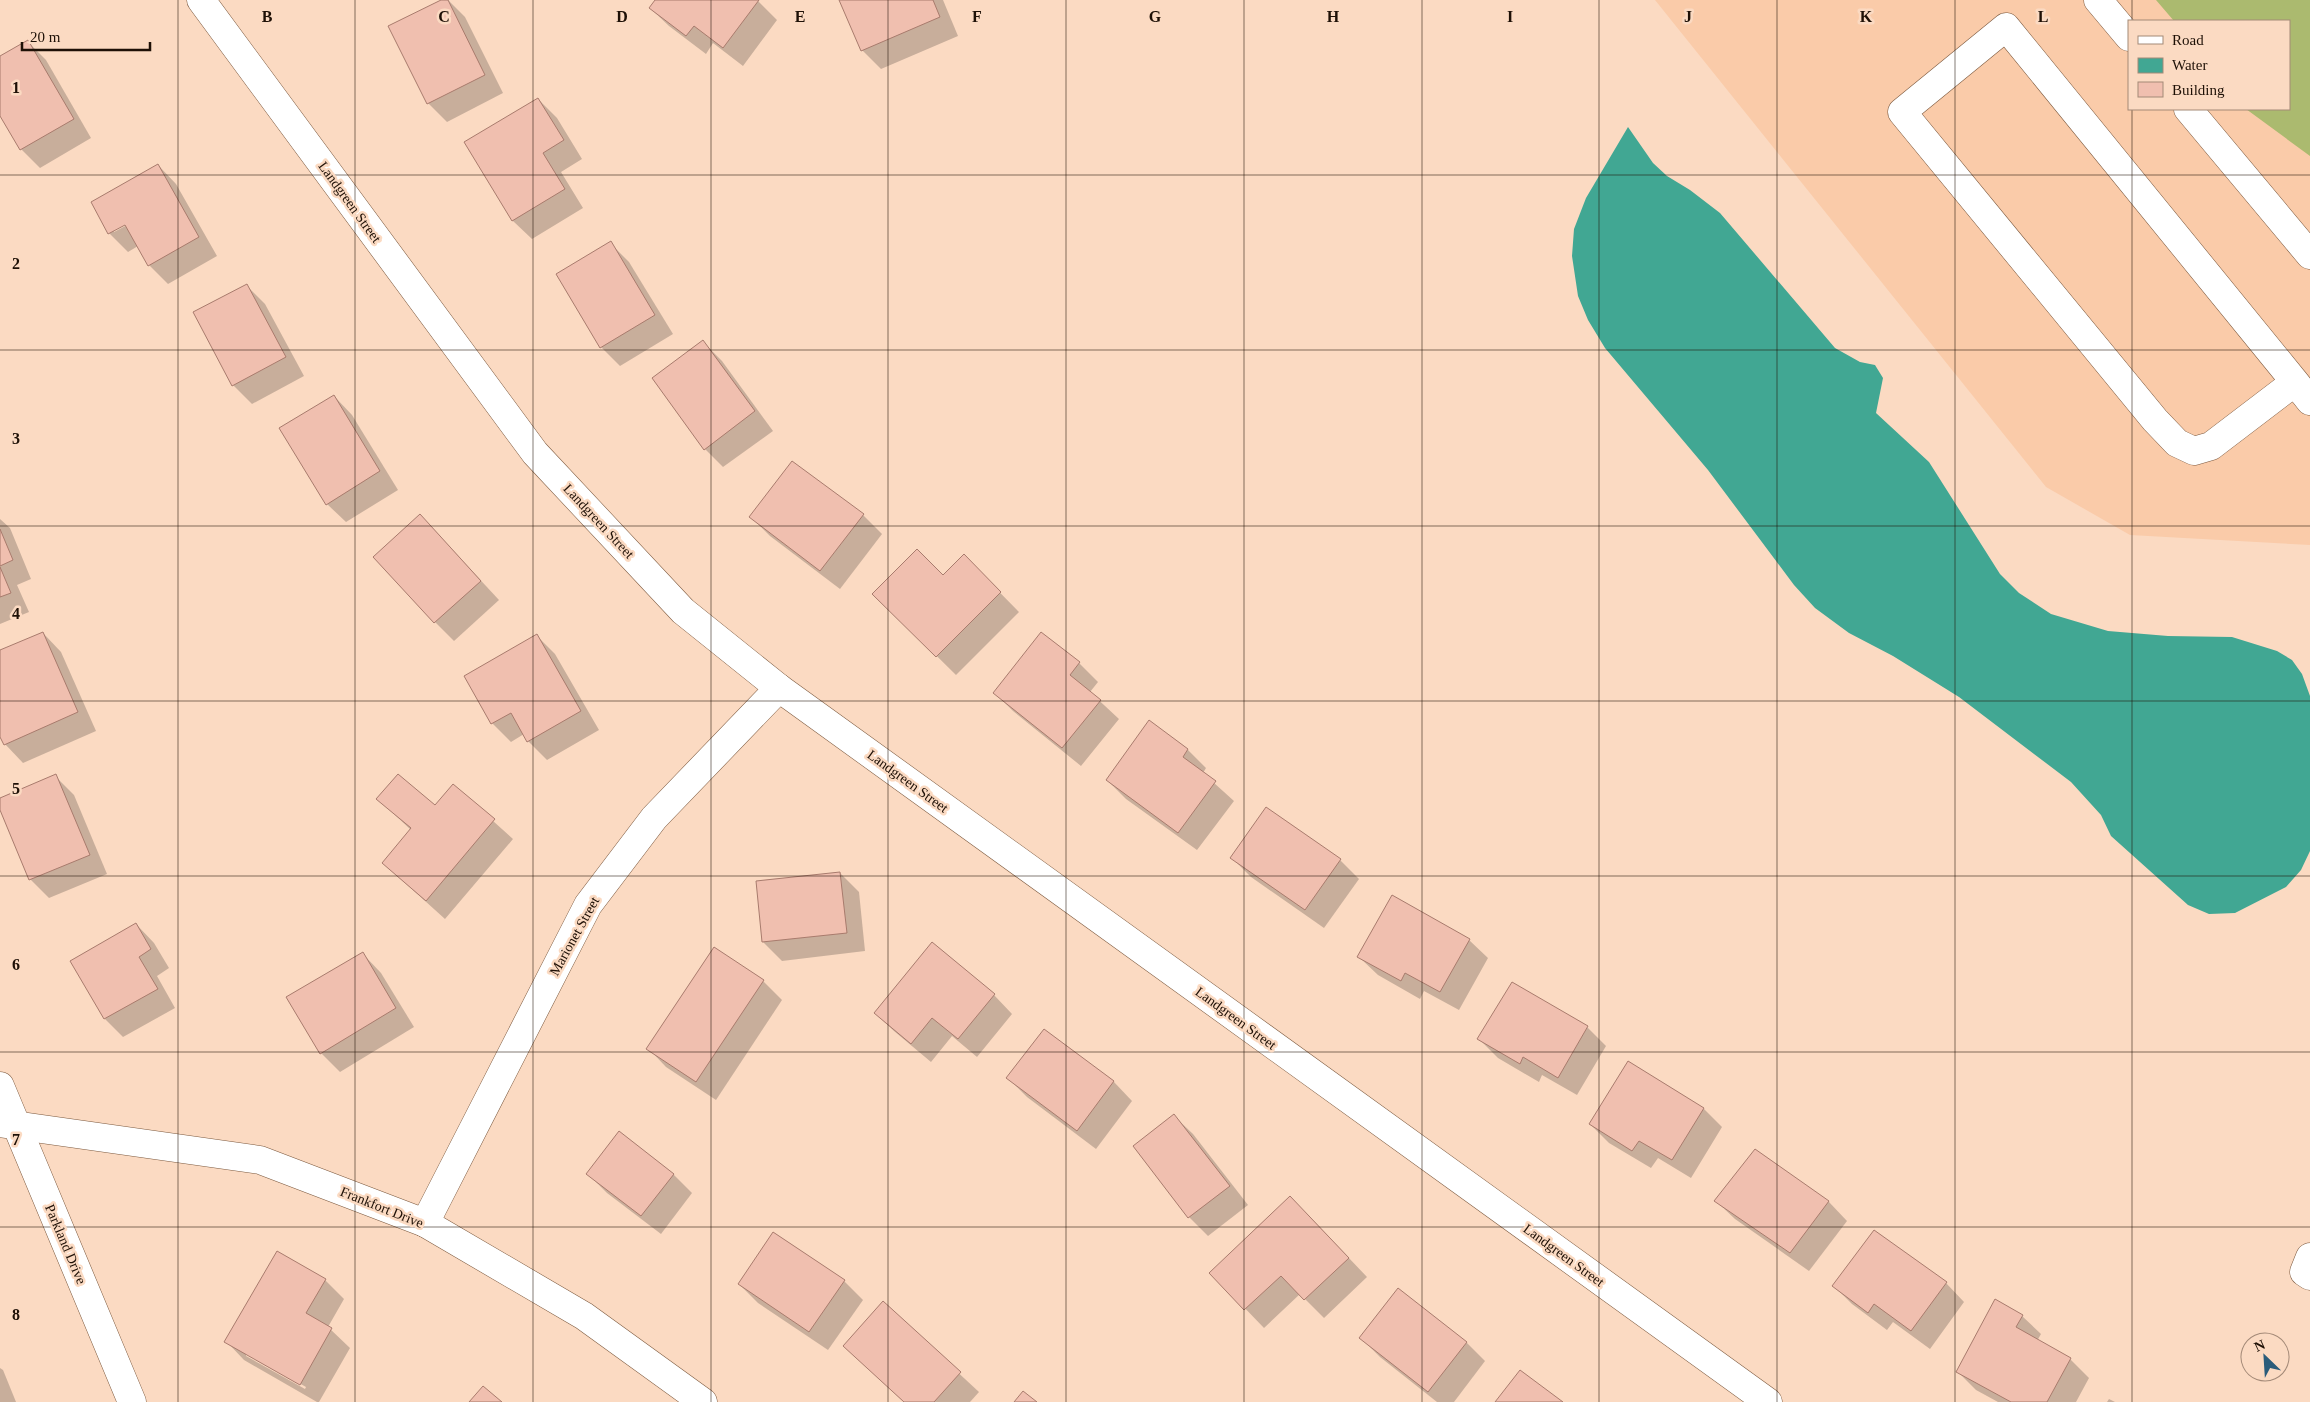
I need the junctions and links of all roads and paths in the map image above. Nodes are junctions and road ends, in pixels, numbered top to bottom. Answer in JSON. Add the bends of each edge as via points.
{"nodes":[{"id":1,"x":201,"y":0,"type":"edge"},
{"id":2,"x":2098,"y":0,"type":"edge"},
{"id":3,"x":2128,"y":36,"type":"edge"},
{"id":4,"x":2189,"y":110,"type":"edge"},
{"id":5,"x":2310,"y":256,"type":"edge"},
{"id":6,"x":2302,"y":391,"type":"edge"},
{"id":7,"x":779,"y":688,"type":"junction"},
{"id":8,"x":0,"y":1086,"type":"edge"},
{"id":9,"x":8,"y":1124,"type":"edge"},
{"id":10,"x":424,"y":1223,"type":"junction"},
{"id":11,"x":2310,"y":1257,"type":"edge"},
{"id":12,"x":2310,"y":1276,"type":"edge"},
{"id":13,"x":132,"y":1402,"type":"edge"},
{"id":14,"x":704,"y":1402,"type":"edge"},
{"id":15,"x":1768,"y":1402,"type":"edge"}],
"edges":[{"from":1,"to":7,"type":"street","name":"Landgreen Street","via":[[535,453],[683,611]]},
{"from":2,"to":3,"type":"street"},
{"from":4,"to":5,"type":"street"},
{"from":6,"to":6,"type":"street","via":[[2006,27],[1902,112],[2155,420],[2177,442],[2194,451],[2212,446]]},
{"from":7,"to":10,"type":"street","name":"Marionet Street","via":[[654,818],[588,905]]},
{"from":7,"to":15,"type":"street","name":"Landgreen Street"},
{"from":8,"to":9,"type":"street","name":"Parkland Drive"},
{"from":9,"to":10,"type":"street","name":"Frankfort Drive","via":[[260,1160]]},
{"from":9,"to":13,"type":"street","name":"Parkland Drive"},
{"from":10,"to":14,"type":"street","name":"Frankfort Drive","via":[[584,1316]]},
{"from":11,"to":12,"type":"street","via":[[2304,1272]]}]}
